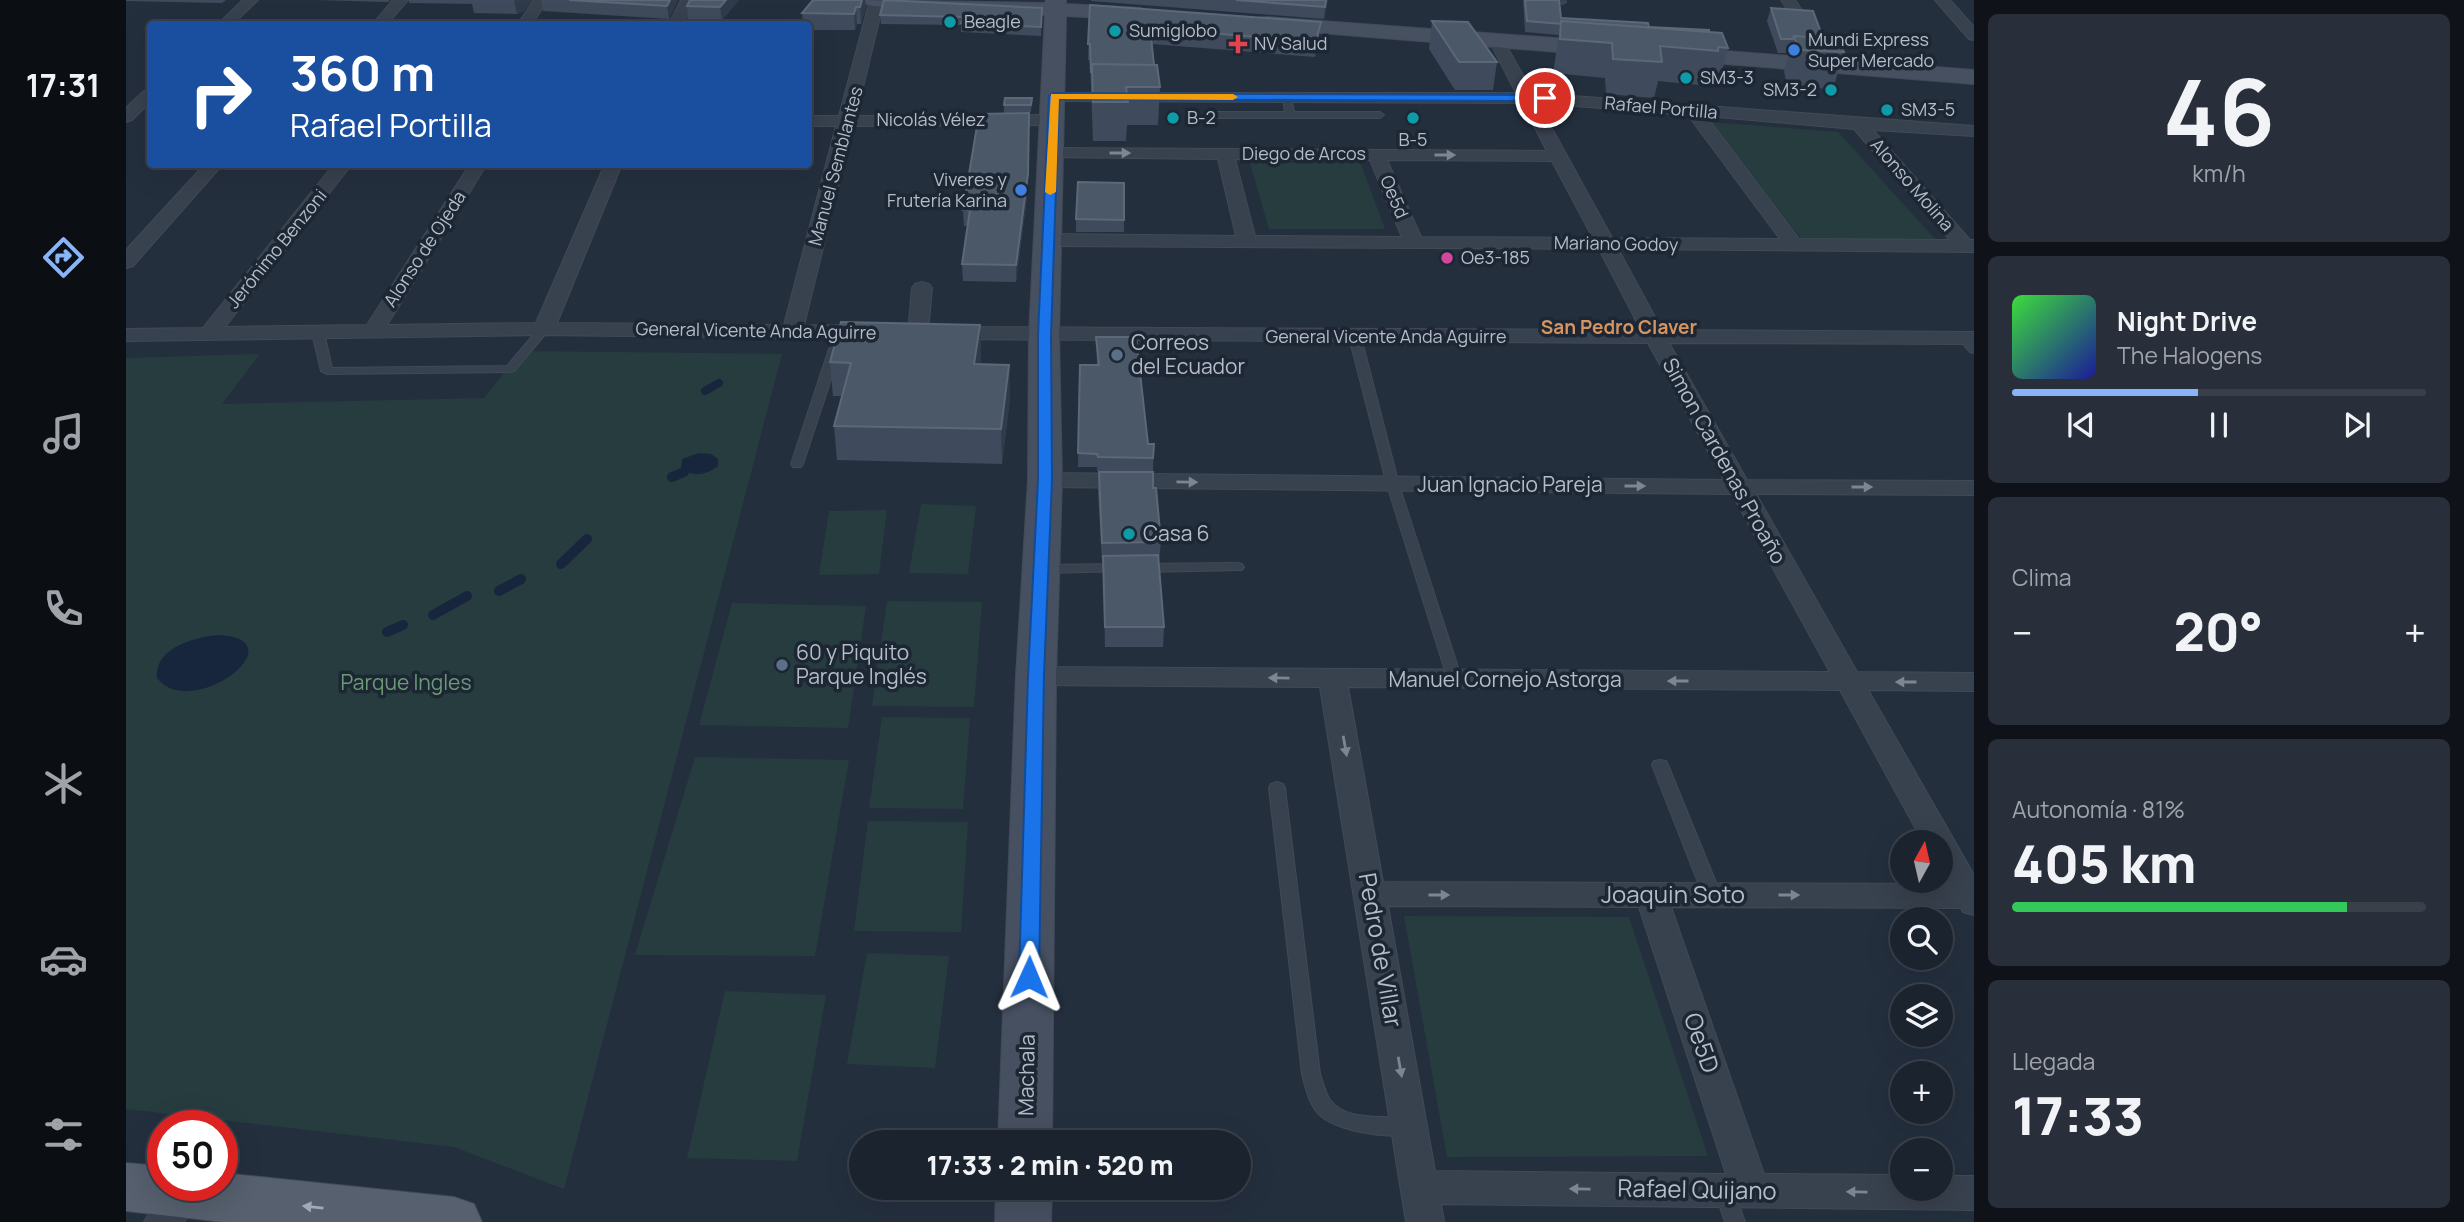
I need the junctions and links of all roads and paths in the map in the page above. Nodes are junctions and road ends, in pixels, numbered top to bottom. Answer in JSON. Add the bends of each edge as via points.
{"nodes":[{"id":1,"x":251,"y":0,"type":"edge"},
{"id":2,"x":401,"y":0,"type":"edge"},
{"id":3,"x":541,"y":0,"type":"edge"},
{"id":4,"x":688,"y":0,"type":"edge"},
{"id":5,"x":875,"y":0,"type":"edge"},
{"id":6,"x":1943,"y":1,"type":"edge"},
{"id":7,"x":1964,"y":3,"type":"dead end"},
{"id":8,"x":1056,"y":4,"type":"edge"},
{"id":9,"x":1156,"y":15,"type":"edge"},
{"id":10,"x":228,"y":21,"type":"edge"},
{"id":11,"x":383,"y":21,"type":"edge"},
{"id":12,"x":528,"y":21,"type":"edge"},
{"id":13,"x":678,"y":21,"type":"edge"},
{"id":14,"x":1251,"y":22,"type":"edge"},
{"id":15,"x":1974,"y":36,"type":"edge"},
{"id":16,"x":1496,"y":40,"type":"junction"},
{"id":17,"x":1974,"y":77,"type":"edge"},
{"id":18,"x":147,"y":96,"type":"edge"},
{"id":19,"x":126,"y":97,"type":"edge"},
{"id":20,"x":1287,"y":97,"type":"junction"},
{"id":21,"x":147,"y":98,"type":"edge"},
{"id":22,"x":1525,"y":98,"type":"junction"},
{"id":23,"x":1693,"y":110,"type":"junction"},
{"id":24,"x":1213,"y":114,"type":"dead end"},
{"id":25,"x":1290,"y":115,"type":"junction"},
{"id":26,"x":1380,"y":115,"type":"dead end"},
{"id":27,"x":126,"y":117,"type":"edge"},
{"id":28,"x":812,"y":121,"type":"edge"},
{"id":29,"x":849,"y":121,"type":"junction"},
{"id":30,"x":1053,"y":123,"type":"junction"},
{"id":31,"x":1859,"y":124,"type":"junction"},
{"id":32,"x":1974,"y":131,"type":"edge"},
{"id":33,"x":1225,"y":154,"type":"junction"},
{"id":34,"x":1376,"y":155,"type":"junction"},
{"id":35,"x":1556,"y":156,"type":"junction"},
{"id":36,"x":211,"y":168,"type":"edge"},
{"id":37,"x":341,"y":168,"type":"edge"},
{"id":38,"x":476,"y":168,"type":"edge"},
{"id":39,"x":612,"y":168,"type":"edge"},
{"id":40,"x":1048,"y":240,"type":"junction"},
{"id":41,"x":1247,"y":240,"type":"junction"},
{"id":42,"x":1413,"y":240,"type":"junction"},
{"id":43,"x":1604,"y":244,"type":"junction"},
{"id":44,"x":1794,"y":245,"type":"junction"},
{"id":45,"x":1970,"y":246,"type":"edge"},
{"id":46,"x":126,"y":262,"type":"edge"},
{"id":47,"x":922,"y":288,"type":"dead end"},
{"id":48,"x":544,"y":329,"type":"junction"},
{"id":49,"x":792,"y":332,"type":"junction"},
{"id":50,"x":841,"y":332,"type":"junction"},
{"id":51,"x":318,"y":333,"type":"junction"},
{"id":52,"x":372,"y":333,"type":"junction"},
{"id":53,"x":918,"y":333,"type":"junction"},
{"id":54,"x":209,"y":334,"type":"junction"},
{"id":55,"x":126,"y":335,"type":"edge"},
{"id":56,"x":1044,"y":335,"type":"junction"},
{"id":57,"x":1355,"y":337,"type":"junction"},
{"id":58,"x":1656,"y":338,"type":"junction"},
{"id":59,"x":1971,"y":342,"type":"edge"},
{"id":60,"x":797,"y":464,"type":"dead end"},
{"id":61,"x":1045,"y":480,"type":"junction"},
{"id":62,"x":1393,"y":485,"type":"junction"},
{"id":63,"x":1738,"y":486,"type":"junction"},
{"id":64,"x":1974,"y":488,"type":"edge"},
{"id":65,"x":1237,"y":567,"type":"dead end"},
{"id":66,"x":1042,"y":569,"type":"junction"},
{"id":67,"x":1036,"y":676,"type":"junction"},
{"id":68,"x":1332,"y":679,"type":"junction"},
{"id":69,"x":1455,"y":680,"type":"junction"},
{"id":70,"x":1848,"y":682,"type":"junction"},
{"id":71,"x":1974,"y":682,"type":"edge"},
{"id":72,"x":1660,"y":765,"type":"dead end"},
{"id":73,"x":1277,"y":789,"type":"dead end"},
{"id":74,"x":1933,"y":830,"type":"edge"},
{"id":75,"x":1953,"y":865,"type":"edge"},
{"id":76,"x":1371,"y":894,"type":"junction"},
{"id":77,"x":1651,"y":895,"type":"junction"},
{"id":78,"x":1712,"y":895,"type":"junction"},
{"id":79,"x":1973,"y":899,"type":"edge"},
{"id":80,"x":1410,"y":1127,"type":"junction"},
{"id":81,"x":1025,"y":1130,"type":"edge"},
{"id":82,"x":126,"y":1187,"type":"edge"},
{"id":83,"x":1974,"y":1193,"type":"edge"},
{"id":84,"x":1024,"y":1200,"type":"edge"},
{"id":85,"x":1737,"y":1201,"type":"edge"},
{"id":86,"x":1423,"y":1205,"type":"edge"},
{"id":87,"x":172,"y":1207,"type":"edge"},
{"id":88,"x":454,"y":1222,"type":"edge"},
{"id":89,"x":1023,"y":1222,"type":"edge"}],
"edges":[{"from":1,"to":10,"type":"street"},
{"from":2,"to":11,"type":"street"},
{"from":3,"to":12,"type":"street"},
{"from":4,"to":13,"type":"street"},
{"from":5,"to":8,"type":"main road"},
{"from":5,"to":29,"type":"street","name":"Manuel Semblantes"},
{"from":6,"to":7,"type":"street"},
{"from":6,"to":15,"type":"street"},
{"from":8,"to":9,"type":"main road"},
{"from":8,"to":30,"type":"main road","name":"Machala"},
{"from":14,"to":16,"type":"main road"},
{"from":16,"to":17,"type":"main road"},
{"from":16,"to":22,"type":"street","name":"Simon Cardenas Proaño"},
{"from":18,"to":19,"type":"street"},
{"from":20,"to":22,"type":"street","name":"Rafael Portilla"},
{"from":20,"to":25,"type":"lane"},
{"from":20,"to":30,"type":"street","name":"Rafael Portilla"},
{"from":21,"to":27,"type":"street"},
{"from":22,"to":23,"type":"street","name":"Rafael Portilla"},
{"from":22,"to":35,"type":"street","name":"Simon Cardenas Proaño"},
{"from":23,"to":31,"type":"street","name":"Rafael Portilla"},
{"from":23,"to":44,"type":"street"},
{"from":24,"to":25,"type":"lane"},
{"from":25,"to":26,"type":"lane"},
{"from":28,"to":29,"type":"street","name":"Nicolás Vélez"},
{"from":29,"to":30,"type":"street","name":"Nicolás Vélez"},
{"from":29,"to":49,"type":"street","name":"Manuel Semblantes"},
{"from":30,"to":33,"type":"street","name":"Diego de Arcos","one_way":true},
{"from":30,"to":40,"type":"main road","name":"Machala"},
{"from":31,"to":32,"type":"street","name":"Rafael Portilla"},
{"from":31,"to":45,"type":"street","name":"Alonso Molina"},
{"from":33,"to":34,"type":"street","name":"Diego de Arcos"},
{"from":33,"to":41,"type":"street"},
{"from":34,"to":35,"type":"street","name":"Diego de Arcos","one_way":true},
{"from":34,"to":42,"type":"street","name":"Oe5d"},
{"from":35,"to":43,"type":"street","name":"Simon Cardenas Proaño"},
{"from":36,"to":46,"type":"street"},
{"from":37,"to":54,"type":"street","name":"Jerónimo Benzoni"},
{"from":38,"to":52,"type":"street","name":"Alonso de Ojeda"},
{"from":39,"to":48,"type":"street"},
{"from":40,"to":41,"type":"street","name":"Mariano Godoy"},
{"from":40,"to":56,"type":"main road","name":"Machala"},
{"from":41,"to":42,"type":"street","name":"Mariano Godoy"},
{"from":42,"to":43,"type":"street","name":"Mariano Godoy"},
{"from":43,"to":44,"type":"street","name":"Mariano Godoy"},
{"from":43,"to":58,"type":"street","name":"Simon Cardenas Proaño"},
{"from":44,"to":45,"type":"street","name":"Mariano Godoy"},
{"from":47,"to":53,"type":"street"},
{"from":48,"to":49,"type":"street","name":"General Vicente Anda Aguirre"},
{"from":48,"to":51,"type":"lane","via":[[510,369],[327,371]]},
{"from":48,"to":52,"type":"street","name":"General Vicente Anda Aguirre"},
{"from":49,"to":50,"type":"street","name":"General Vicente Anda Aguirre"},
{"from":50,"to":53,"type":"street","name":"General Vicente Anda Aguirre"},
{"from":50,"to":60,"type":"lane"},
{"from":51,"to":52,"type":"street","name":"General Vicente Anda Aguirre"},
{"from":51,"to":54,"type":"street","name":"General Vicente Anda Aguirre"},
{"from":53,"to":56,"type":"street","name":"General Vicente Anda Aguirre"},
{"from":54,"to":55,"type":"street","name":"General Vicente Anda Aguirre"},
{"from":56,"to":57,"type":"street","name":"General Vicente Anda Aguirre"},
{"from":56,"to":61,"type":"main road","name":"Machala"},
{"from":57,"to":58,"type":"street","name":"General Vicente Anda Aguirre"},
{"from":57,"to":62,"type":"lane"},
{"from":58,"to":59,"type":"street","name":"General Vicente Anda Aguirre"},
{"from":58,"to":63,"type":"street","name":"Simon Cardenas Proaño"},
{"from":61,"to":62,"type":"street","name":"Juan Ignacio Pareja","one_way":true},
{"from":61,"to":66,"type":"main road","name":"Machala"},
{"from":62,"to":63,"type":"street","name":"Juan Ignacio Pareja","one_way":true},
{"from":62,"to":69,"type":"lane"},
{"from":63,"to":64,"type":"street","name":"Juan Ignacio Pareja","one_way":true},
{"from":63,"to":70,"type":"street","name":"Simon Cardenas Proaño"},
{"from":65,"to":66,"type":"lane"},
{"from":66,"to":67,"type":"main road","name":"Machala"},
{"from":68,"to":67,"type":"street","name":"Manuel Cornejo Astorga","one_way":true},
{"from":67,"to":81,"type":"main road","name":"Machala"},
{"from":68,"to":69,"type":"street","name":"Manuel Cornejo Astorga"},
{"from":68,"to":76,"type":"street","name":"Pedro de Villar","one_way":true},
{"from":70,"to":69,"type":"street","name":"Manuel Cornejo Astorga","one_way":true},
{"from":71,"to":70,"type":"street","name":"Manuel Cornejo Astorga","one_way":true},
{"from":70,"to":74,"type":"street","name":"Simon Cardenas Proaño"},
{"from":72,"to":78,"type":"lane"},
{"from":73,"to":80,"type":"lane","via":[[1311,1074],[1317,1091],[1324,1108],[1356,1123]]},
{"from":75,"to":79,"type":"street","name":"Simon Cardenas Proaño"},
{"from":76,"to":77,"type":"street","name":"Joaquin Soto","one_way":true},
{"from":76,"to":80,"type":"street","name":"Pedro de Villar","one_way":true},
{"from":77,"to":78,"type":"street","name":"Joaquin Soto"},
{"from":77,"to":85,"type":"street","name":"Oe5D"},
{"from":78,"to":79,"type":"street","name":"Joaquin Soto","one_way":true},
{"from":80,"to":86,"type":"street","name":"Pedro de Villar"},
{"from":82,"to":87,"type":"main road"},
{"from":83,"to":85,"type":"street","name":"Rafael Quijano","one_way":true},
{"from":84,"to":89,"type":"main road"},
{"from":85,"to":86,"type":"street","name":"Rafael Quijano","one_way":true},
{"from":88,"to":87,"type":"main road","one_way":true}]}
